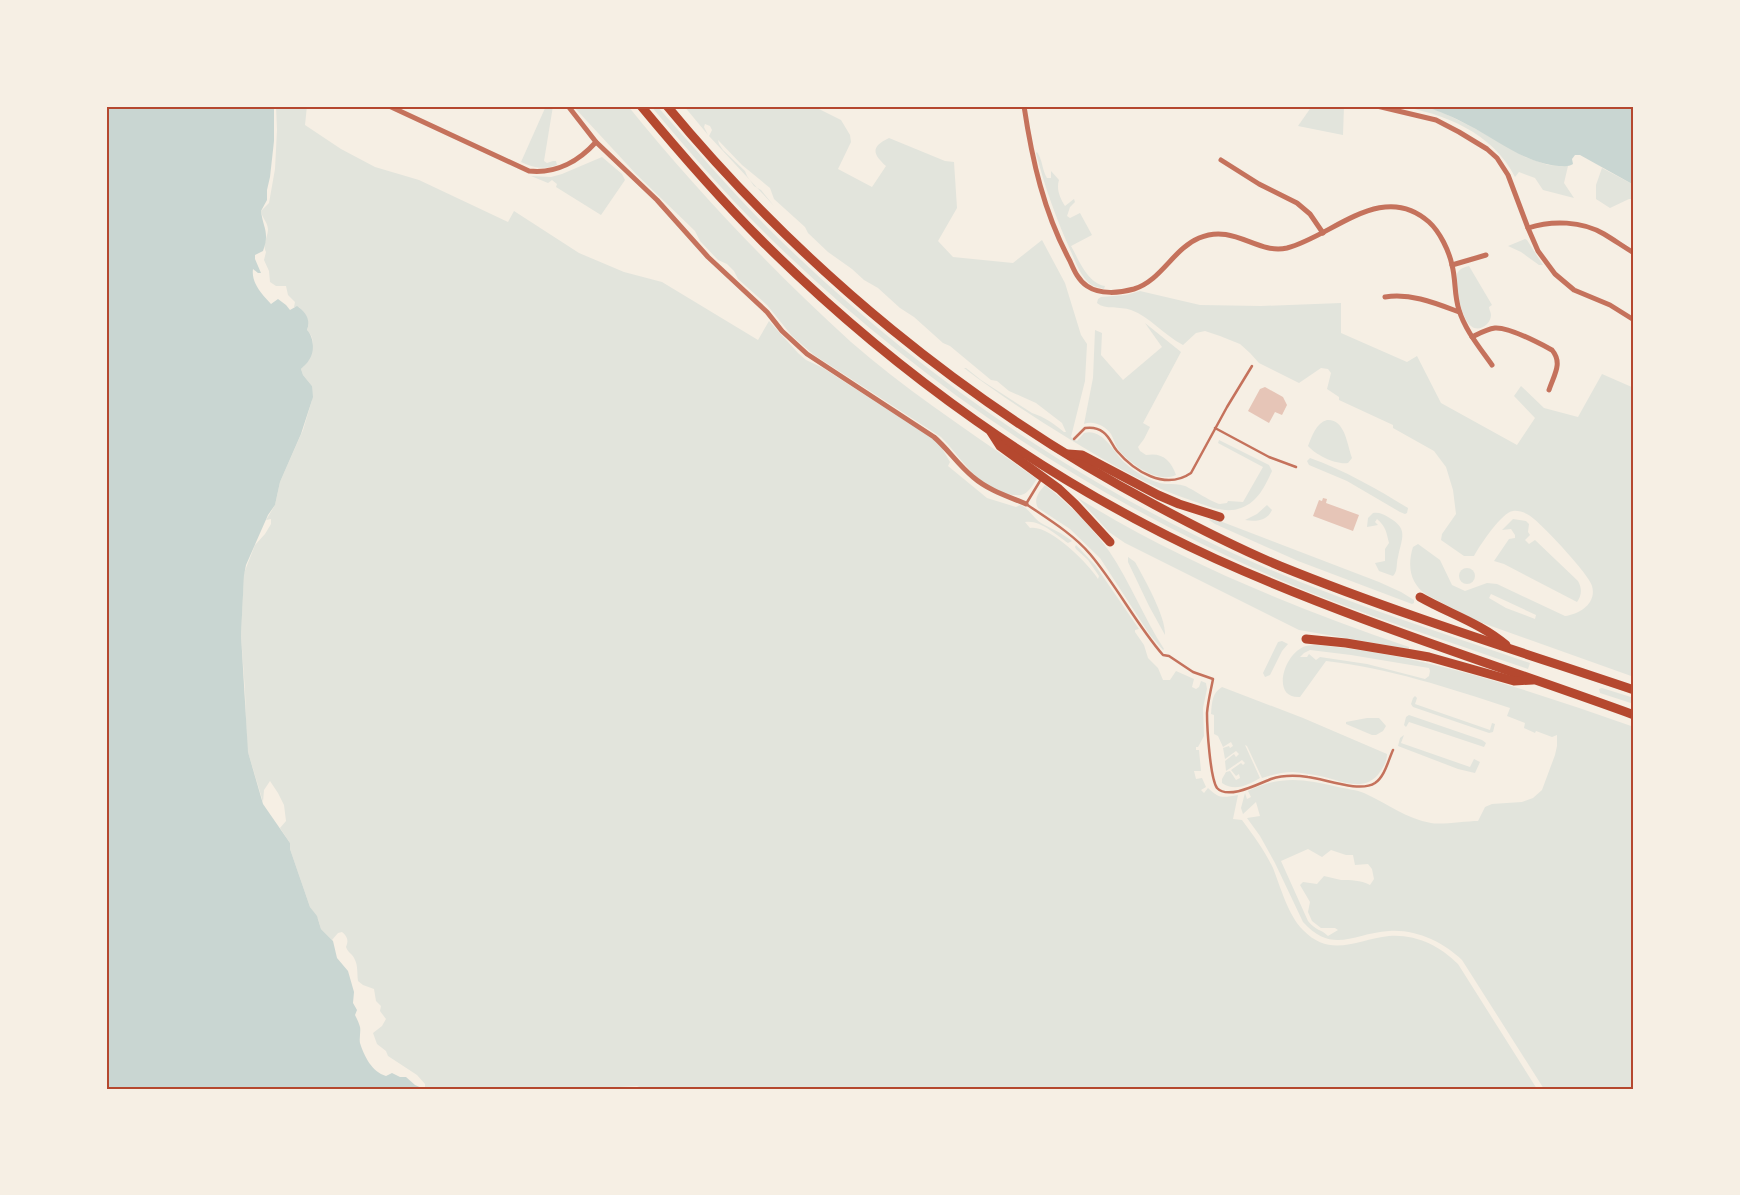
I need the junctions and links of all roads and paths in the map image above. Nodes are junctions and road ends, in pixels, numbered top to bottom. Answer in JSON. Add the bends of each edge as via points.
{"nodes":[{"id":1,"x":389,"y":106,"type":"edge"},
{"id":2,"x":568,"y":106,"type":"edge"},
{"id":3,"x":641,"y":106,"type":"edge"},
{"id":4,"x":667,"y":106,"type":"edge"},
{"id":5,"x":1024,"y":106,"type":"edge"},
{"id":6,"x":1376,"y":106,"type":"edge"},
{"id":7,"x":596,"y":142,"type":"junction"},
{"id":8,"x":1221,"y":160,"type":"dead end"},
{"id":9,"x":1528,"y":228,"type":"junction"},
{"id":10,"x":1322,"y":233,"type":"junction"},
{"id":11,"x":1634,"y":253,"type":"edge"},
{"id":12,"x":1486,"y":255,"type":"dead end"},
{"id":13,"x":1452,"y":265,"type":"junction"},
{"id":14,"x":1385,"y":297,"type":"dead end"},
{"id":15,"x":1459,"y":312,"type":"junction"},
{"id":16,"x":1634,"y":320,"type":"edge"},
{"id":17,"x":1472,"y":337,"type":"junction"},
{"id":18,"x":1492,"y":365,"type":"dead end"},
{"id":19,"x":1252,"y":366,"type":"dead end"},
{"id":20,"x":1549,"y":390,"type":"dead end"},
{"id":21,"x":1215,"y":428,"type":"junction"},
{"id":22,"x":990,"y":429,"type":"junction"},
{"id":23,"x":1074,"y":439,"type":"dead end"},
{"id":24,"x":1066,"y":454,"type":"junction"},
{"id":25,"x":1296,"y":467,"type":"dead end"},
{"id":26,"x":1040,"y":481,"type":"dead end"},
{"id":27,"x":1026,"y":504,"type":"junction"},
{"id":28,"x":1220,"y":516,"type":"dead end"},
{"id":29,"x":1110,"y":542,"type":"dead end"},
{"id":30,"x":1420,"y":597,"type":"dead end"},
{"id":31,"x":1306,"y":639,"type":"dead end"},
{"id":32,"x":1510,"y":648,"type":"junction"},
{"id":33,"x":1538,"y":680,"type":"junction"},
{"id":34,"x":1634,"y":690,"type":"edge"},
{"id":35,"x":1634,"y":715,"type":"edge"},
{"id":36,"x":1393,"y":750,"type":"dead end"}],
"edges":[{"from":1,"to":7,"type":"street","via":[[530,171],[544,173],[558,169],[587,152]]},
{"from":2,"to":7,"type":"street"},
{"from":3,"to":22,"type":"highway","via":[[711,187],[847,320],[950,402]]},
{"from":4,"to":24,"type":"highway","via":[[742,190],[842,288],[963,385]]},
{"from":5,"to":10,"type":"street","via":[[1041,189],[1056,233],[1079,278],[1095,290],[1120,292],[1147,283],[1189,244],[1207,235],[1231,235],[1282,249]]},
{"from":6,"to":9,"type":"street","via":[[1436,120],[1487,149],[1508,175]]},
{"from":7,"to":27,"type":"street","via":[[807,354],[934,437],[984,485]]},
{"from":8,"to":10,"type":"street","via":[[1297,203],[1310,214]]},
{"from":9,"to":11,"type":"street","via":[[1550,223],[1583,225],[1603,233]]},
{"from":9,"to":16,"type":"street","via":[[1538,251],[1558,277],[1574,290],[1610,305]]},
{"from":10,"to":13,"type":"street","via":[[1351,217],[1392,206],[1417,214],[1430,223]]},
{"from":12,"to":13,"type":"street"},
{"from":13,"to":15,"type":"street"},
{"from":14,"to":15,"type":"street","via":[[1409,296]]},
{"from":15,"to":17,"type":"street"},
{"from":17,"to":18,"type":"street"},
{"from":17,"to":20,"type":"street","via":[[1496,328],[1552,350],[1558,356],[1558,363]]},
{"from":19,"to":21,"type":"lane"},
{"from":21,"to":23,"type":"lane","via":[[1191,474],[1176,480],[1160,480],[1137,469],[1115,449],[1104,433],[1095,428],[1085,428]]},
{"from":21,"to":25,"type":"lane","via":[[1269,457]]},
{"from":22,"to":29,"type":"highway","via":[[1000,446],[1059,489]]},
{"from":22,"to":33,"type":"highway","via":[[1117,508],[1214,558],[1340,611]]},
{"from":24,"to":28,"type":"highway","via":[[1082,455],[1158,496]]},
{"from":24,"to":32,"type":"highway","via":[[1190,524],[1279,565],[1396,610]]},
{"from":26,"to":27,"type":"lane"},
{"from":27,"to":36,"type":"lane","via":[[1089,552],[1163,655],[1213,679],[1207,712],[1215,784],[1221,791],[1242,790],[1282,776],[1307,776],[1363,787],[1379,779]]},
{"from":30,"to":32,"type":"highway","via":[[1492,633]]},
{"from":31,"to":33,"type":"highway","via":[[1429,657],[1514,681]]},
{"from":32,"to":34,"type":"highway"},
{"from":33,"to":35,"type":"highway"}]}
